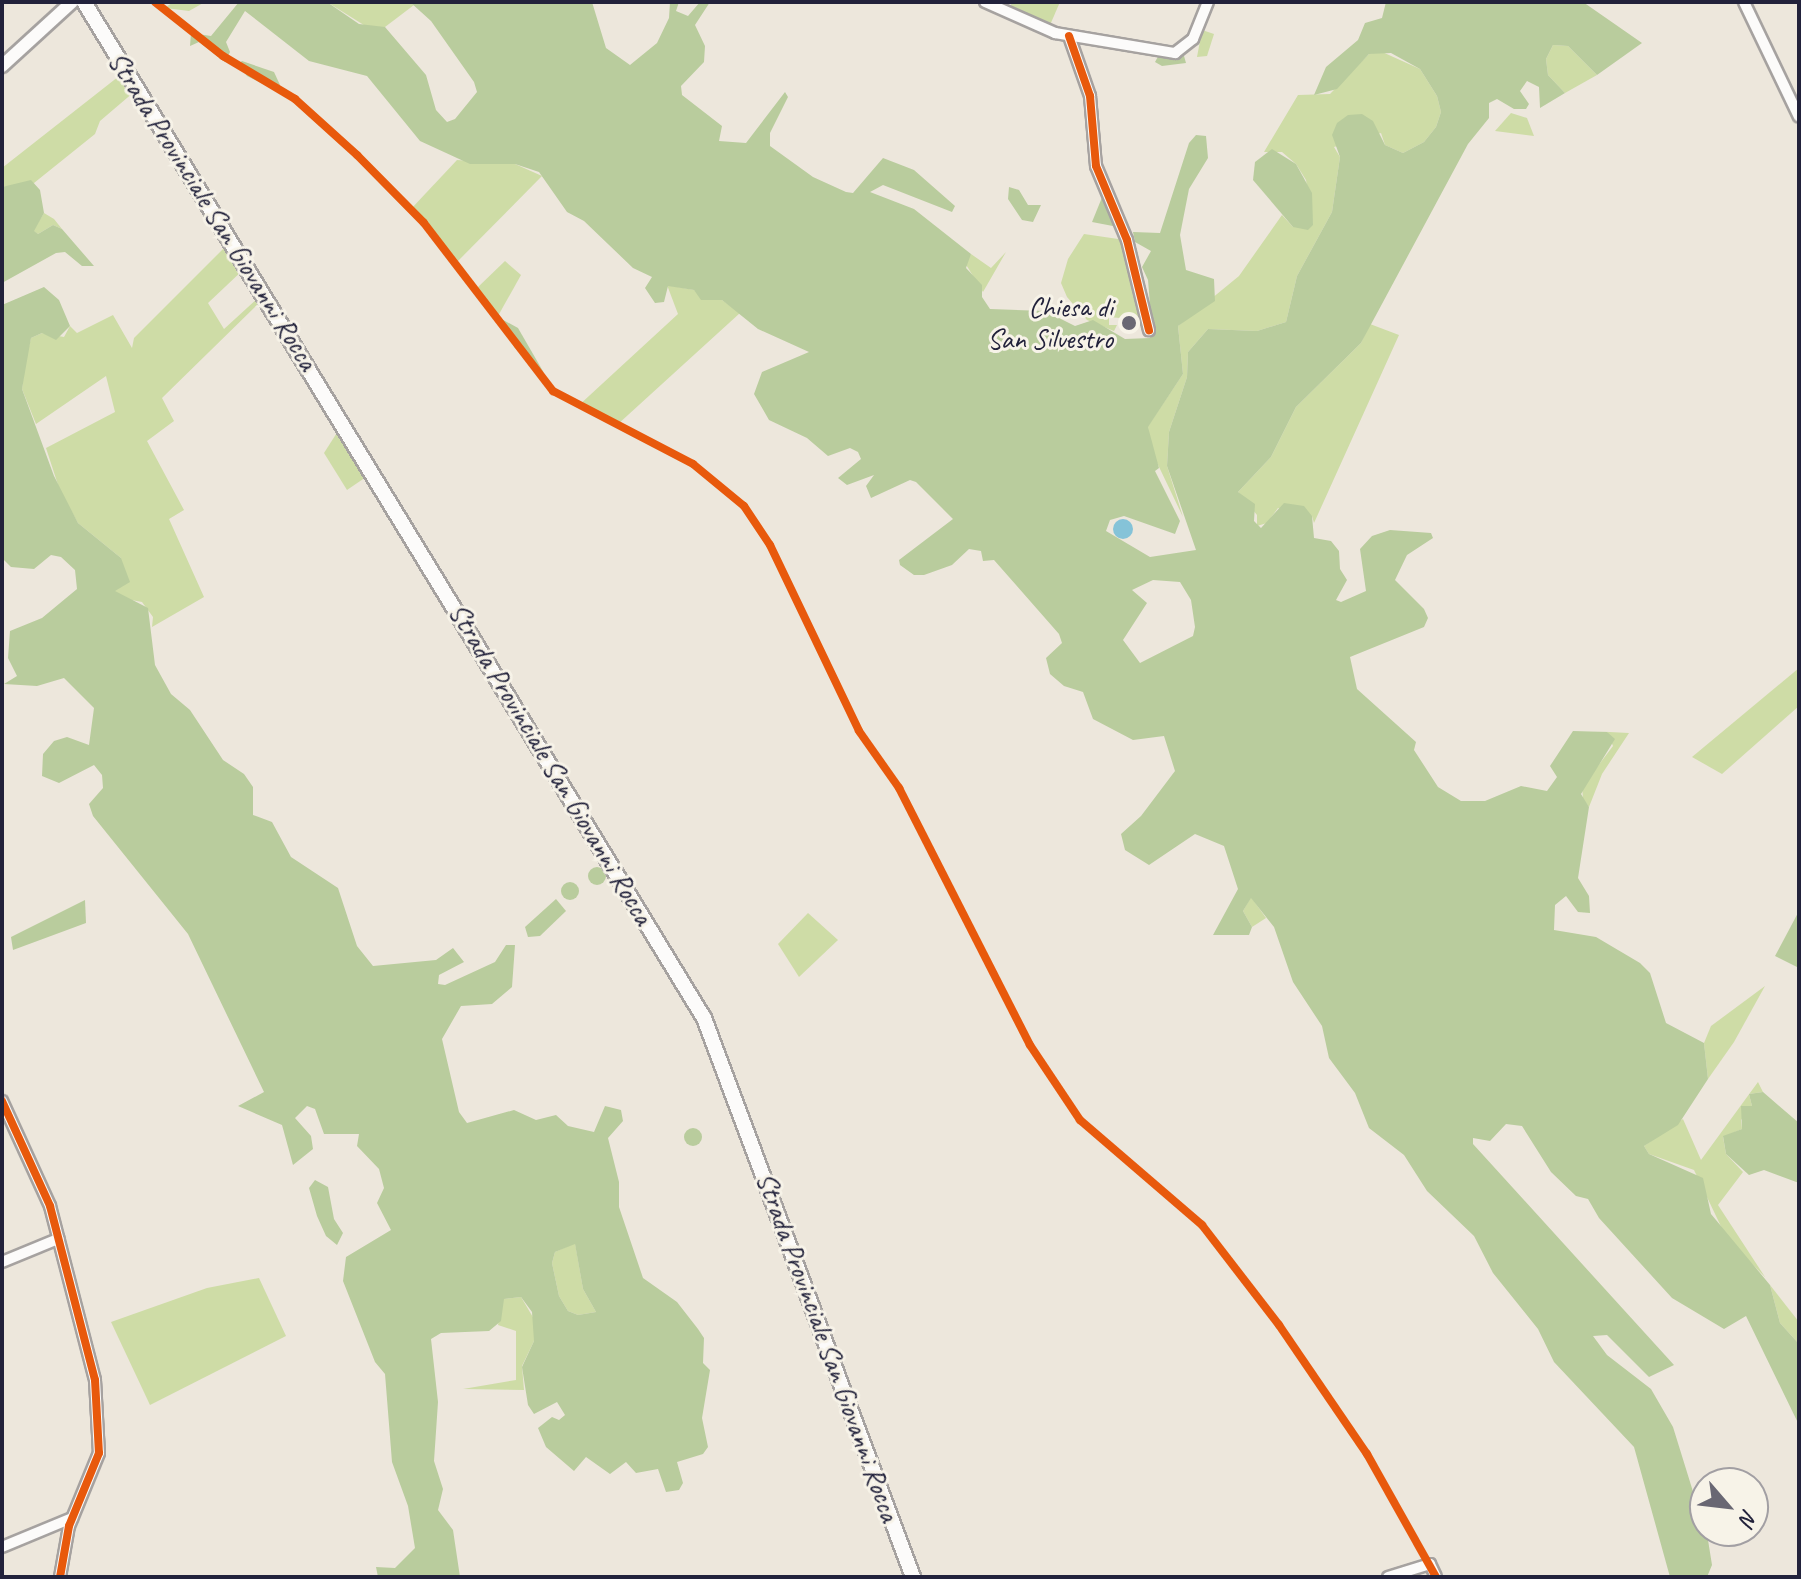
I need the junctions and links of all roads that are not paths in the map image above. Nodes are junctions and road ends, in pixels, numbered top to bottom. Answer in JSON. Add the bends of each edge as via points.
{"nodes":[{"id":1,"x":72,"y":2,"type":"edge"},
{"id":2,"x":84,"y":2,"type":"edge"},
{"id":3,"x":985,"y":2,"type":"edge"},
{"id":4,"x":1208,"y":2,"type":"edge"},
{"id":5,"x":1744,"y":2,"type":"edge"},
{"id":6,"x":1069,"y":36,"type":"junction"},
{"id":7,"x":2,"y":66,"type":"edge"},
{"id":8,"x":1799,"y":117,"type":"edge"},
{"id":9,"x":1149,"y":330,"type":"dead end"},
{"id":10,"x":2,"y":1101,"type":"edge"},
{"id":11,"x":58,"y":1239,"type":"junction"},
{"id":12,"x":2,"y":1262,"type":"edge"},
{"id":13,"x":72,"y":1518,"type":"junction"},
{"id":14,"x":2,"y":1547,"type":"edge"},
{"id":15,"x":60,"y":1577,"type":"edge"},
{"id":16,"x":913,"y":1577,"type":"edge"},
{"id":17,"x":1388,"y":1577,"type":"edge"},
{"id":18,"x":1436,"y":1577,"type":"edge"}],
"edges":[{"from":1,"to":7,"type":"street"},
{"from":2,"to":16,"type":"main road","name":"Strada Provinciale San Giovanni Rocca","via":[[704,1018]]},
{"from":3,"to":6,"type":"street"},
{"from":4,"to":6,"type":"street","via":[[1193,39],[1175,53]]},
{"from":5,"to":8,"type":"street"},
{"from":6,"to":9,"type":"street","via":[[1090,96],[1096,166],[1135,268]]},
{"from":10,"to":11,"type":"street","via":[[50,1206]]},
{"from":11,"to":12,"type":"street"},
{"from":11,"to":13,"type":"street","via":[[95,1380],[99,1453]]},
{"from":13,"to":14,"type":"street"},
{"from":13,"to":15,"type":"street"},
{"from":17,"to":18,"type":"street","via":[[1430,1564]]}]}
